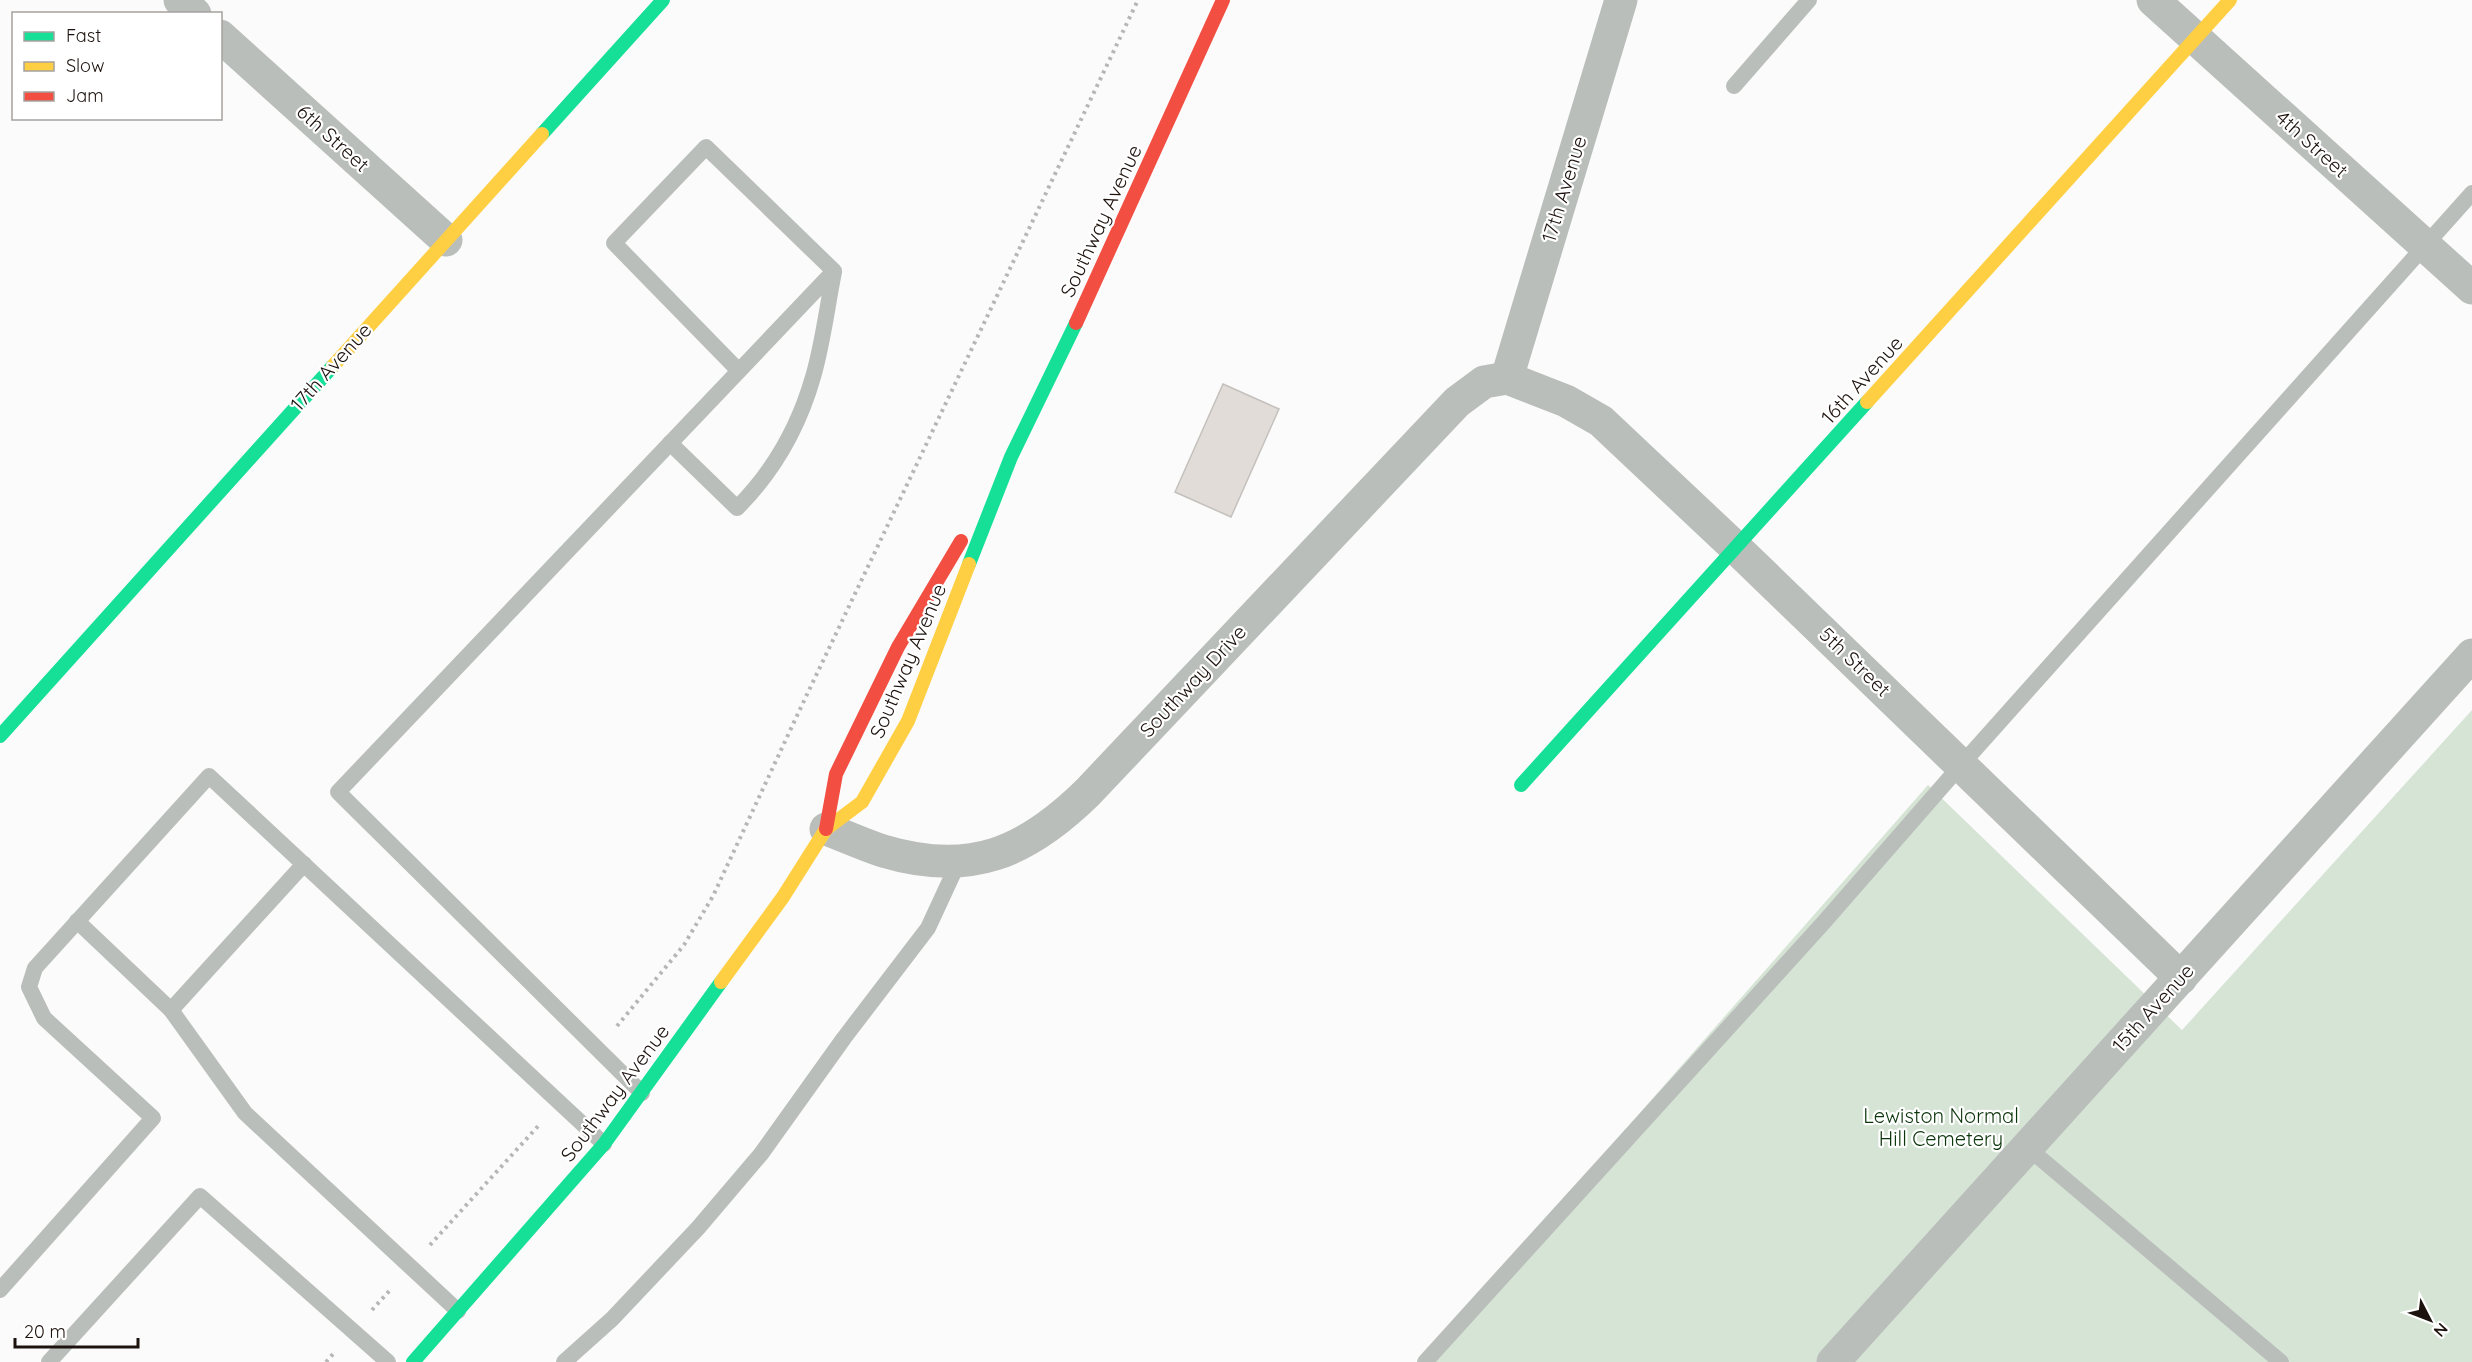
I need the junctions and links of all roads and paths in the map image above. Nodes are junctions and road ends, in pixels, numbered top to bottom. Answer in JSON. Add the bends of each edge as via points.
{"nodes":[{"id":1,"x":180,"y":0,"type":"edge"},
{"id":2,"x":207,"y":0,"type":"edge"},
{"id":3,"x":663,"y":0,"type":"edge"},
{"id":4,"x":1138,"y":0,"type":"edge"},
{"id":5,"x":1223,"y":0,"type":"edge"},
{"id":6,"x":1621,"y":0,"type":"edge"},
{"id":7,"x":1809,"y":0,"type":"edge"},
{"id":8,"x":2153,"y":0,"type":"edge"},
{"id":9,"x":2230,"y":0,"type":"edge"},
{"id":10,"x":194,"y":12,"type":"edge"},
{"id":11,"x":196,"y":12,"type":"edge"},
{"id":12,"x":222,"y":38,"type":"edge"},
{"id":13,"x":2195,"y":38,"type":"junction"},
{"id":14,"x":1734,"y":86,"type":"dead end"},
{"id":15,"x":2472,"y":193,"type":"edge"},
{"id":16,"x":446,"y":240,"type":"junction"},
{"id":17,"x":2424,"y":245,"type":"junction"},
{"id":18,"x":834,"y":272,"type":"junction"},
{"id":19,"x":2472,"y":288,"type":"edge"},
{"id":20,"x":739,"y":371,"type":"junction"},
{"id":21,"x":1507,"y":378,"type":"junction"},
{"id":22,"x":670,"y":443,"type":"junction"},
{"id":23,"x":1011,"y":457,"type":"junction"},
{"id":24,"x":1737,"y":549,"type":"junction"},
{"id":25,"x":2472,"y":655,"type":"edge"},
{"id":26,"x":0,"y":736,"type":"edge"},
{"id":27,"x":1961,"y":765,"type":"junction"},
{"id":28,"x":1521,"y":785,"type":"dead end"},
{"id":29,"x":826,"y":829,"type":"junction"},
{"id":30,"x":959,"y":861,"type":"junction"},
{"id":31,"x":304,"y":864,"type":"junction"},
{"id":32,"x":77,"y":921,"type":"junction"},
{"id":33,"x":2181,"y":978,"type":"junction"},
{"id":34,"x":171,"y":1010,"type":"junction"},
{"id":35,"x":614,"y":1031,"type":"dead end"},
{"id":36,"x":642,"y":1093,"type":"junction"},
{"id":37,"x":604,"y":1144,"type":"junction"},
{"id":38,"x":2028,"y":1147,"type":"junction"},
{"id":39,"x":0,"y":1290,"type":"edge"},
{"id":40,"x":458,"y":1311,"type":"junction"},
{"id":41,"x":49,"y":1362,"type":"edge"},
{"id":42,"x":388,"y":1362,"type":"edge"},
{"id":43,"x":414,"y":1362,"type":"edge"},
{"id":44,"x":564,"y":1362,"type":"edge"},
{"id":45,"x":1425,"y":1362,"type":"edge"},
{"id":46,"x":1833,"y":1362,"type":"edge"},
{"id":47,"x":2281,"y":1362,"type":"edge"}],
"edges":[{"from":1,"to":10,"type":"street"},
{"from":2,"to":11,"type":"lane"},
{"from":3,"to":16,"type":"street","name":"17th Avenue"},
{"from":4,"to":35,"type":"path","via":[[713,896],[684,945]]},
{"from":5,"to":23,"type":"street","name":"Southway Avenue"},
{"from":6,"to":21,"type":"street","name":"17th Avenue"},
{"from":7,"to":14,"type":"lane"},
{"from":8,"to":13,"type":"street","name":"4th Street"},
{"from":9,"to":13,"type":"street","name":"16th Avenue"},
{"from":12,"to":16,"type":"street","name":"6th Street"},
{"from":13,"to":17,"type":"street","name":"4th Street"},
{"from":13,"to":24,"type":"street","name":"16th Avenue"},
{"from":15,"to":17,"type":"lane"},
{"from":16,"to":26,"type":"street","name":"17th Avenue"},
{"from":17,"to":19,"type":"street","name":"4th Street"},
{"from":17,"to":27,"type":"lane"},
{"from":18,"to":20,"type":"lane"},
{"from":18,"to":20,"type":"lane","via":[[706,147],[614,243]]},
{"from":18,"to":22,"type":"lane","via":[[813,378],[785,446],[760,486],[737,508]]},
{"from":20,"to":22,"type":"lane"},
{"from":21,"to":24,"type":"street","name":"5th Street","via":[[1566,401],[1601,421]]},
{"from":21,"to":30,"type":"street","name":"Southway Drive","via":[[1484,382],[1457,402],[1064,816],[1031,840],[998,855]]},
{"from":22,"to":36,"type":"lane","via":[[338,792]]},
{"from":23,"to":29,"type":"street","name":"Southway Avenue","via":[[898,647],[836,774]]},
{"from":23,"to":29,"type":"street","name":"Southway Avenue","via":[[908,721],[862,802]]},
{"from":24,"to":27,"type":"street","name":"5th Street"},
{"from":24,"to":28,"type":"street","name":"16th Avenue"},
{"from":25,"to":33,"type":"street","name":"15th Avenue"},
{"from":27,"to":33,"type":"street","name":"5th Street"},
{"from":27,"to":45,"type":"lane","via":[[1826,921]]},
{"from":29,"to":30,"type":"street","name":"Southway Drive","via":[[884,851]]},
{"from":29,"to":36,"type":"street","name":"Southway Avenue","via":[[783,897]]},
{"from":30,"to":44,"type":"lane","via":[[928,928],[761,1154],[691,1236],[612,1319]]},
{"from":31,"to":32,"type":"lane","via":[[209,776]]},
{"from":31,"to":34,"type":"lane"},
{"from":31,"to":37,"type":"lane"},
{"from":32,"to":34,"type":"lane"},
{"from":32,"to":39,"type":"lane","via":[[34,968],[29,987],[44,1018],[153,1118]]},
{"from":33,"to":38,"type":"street","name":"15th Avenue"},
{"from":34,"to":40,"type":"lane","via":[[245,1113]]},
{"from":36,"to":37,"type":"street","name":"Southway Avenue"},
{"from":37,"to":40,"type":"street","name":"Southway Avenue"},
{"from":38,"to":46,"type":"street","name":"15th Avenue"},
{"from":38,"to":47,"type":"lane"},
{"from":40,"to":43,"type":"street","name":"Southway Avenue"},
{"from":41,"to":42,"type":"lane","via":[[200,1196]]}]}
